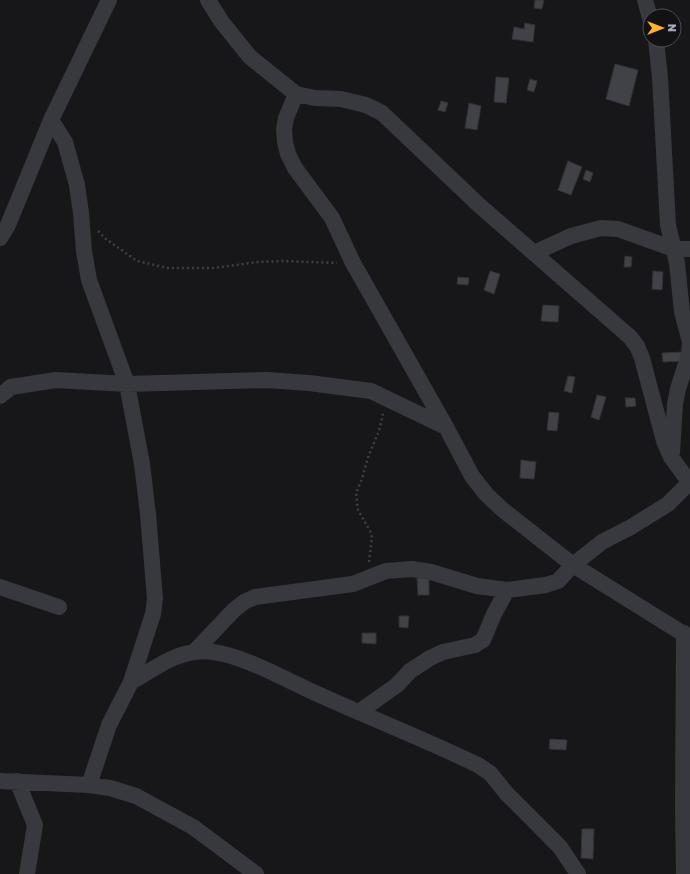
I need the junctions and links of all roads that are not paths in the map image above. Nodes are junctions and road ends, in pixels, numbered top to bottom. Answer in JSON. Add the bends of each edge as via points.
{"nodes":[{"id":1,"x":109,"y":0,"type":"edge"},
{"id":2,"x":208,"y":0,"type":"edge"},
{"id":3,"x":657,"y":48,"type":"edge"},
{"id":4,"x":296,"y":94,"type":"junction"},
{"id":5,"x":51,"y":120,"type":"junction"},
{"id":6,"x":0,"y":238,"type":"edge"},
{"id":7,"x":674,"y":249,"type":"junction"},
{"id":8,"x":690,"y":249,"type":"edge"},
{"id":9,"x":534,"y":253,"type":"junction"},
{"id":10,"x":127,"y":384,"type":"junction"},
{"id":11,"x":0,"y":396,"type":"edge"},
{"id":12,"x":446,"y":427,"type":"junction"},
{"id":13,"x":671,"y":457,"type":"junction"},
{"id":14,"x":690,"y":482,"type":"edge"},
{"id":15,"x":573,"y":566,"type":"junction"},
{"id":16,"x":0,"y":587,"type":"edge"},
{"id":17,"x":507,"y":590,"type":"junction"},
{"id":18,"x":59,"y":608,"type":"dead end"},
{"id":19,"x":687,"y":635,"type":"edge"},
{"id":20,"x":194,"y":652,"type":"junction"},
{"id":21,"x":131,"y":682,"type":"junction"},
{"id":22,"x":359,"y":712,"type":"junction"},
{"id":23,"x":0,"y":781,"type":"edge"},
{"id":24,"x":17,"y":781,"type":"junction"},
{"id":25,"x":89,"y":785,"type":"junction"},
{"id":26,"x":27,"y":874,"type":"edge"},
{"id":27,"x":256,"y":874,"type":"edge"},
{"id":28,"x":578,"y":874,"type":"edge"},
{"id":29,"x":684,"y":874,"type":"edge"}],
"edges":[{"from":1,"to":5,"type":"street"},
{"from":2,"to":4,"type":"street","via":[[250,57]]},
{"from":3,"to":7,"type":"street","via":[[668,225]]},
{"from":4,"to":9,"type":"street","via":[[341,99],[366,105],[382,113],[480,206]]},
{"from":4,"to":12,"type":"street","via":[[284,129],[288,154],[295,168],[332,218],[353,263]]},
{"from":5,"to":6,"type":"street","via":[[8,225]]},
{"from":5,"to":10,"type":"street","via":[[65,142],[77,185],[90,280]]},
{"from":7,"to":8,"type":"street"},
{"from":7,"to":9,"type":"street","via":[[618,229],[601,228],[571,236]]},
{"from":7,"to":13,"type":"street","via":[[682,312],[690,348],[676,397]]},
{"from":9,"to":13,"type":"street","via":[[637,346],[648,376],[660,429]]},
{"from":10,"to":11,"type":"street","via":[[56,380],[11,387]]},
{"from":10,"to":12,"type":"street","via":[[267,380],[371,391]]},
{"from":10,"to":21,"type":"street","via":[[142,464],[155,599],[153,614]]},
{"from":12,"to":15,"type":"street","via":[[472,476],[486,494]]},
{"from":13,"to":14,"type":"street"},
{"from":14,"to":15,"type":"street","via":[[668,504],[602,542]]},
{"from":15,"to":17,"type":"street","via":[[558,581]]},
{"from":15,"to":19,"type":"street"},
{"from":16,"to":18,"type":"street"},
{"from":17,"to":20,"type":"street","via":[[477,586],[431,572],[412,569],[386,570],[353,584],[255,597],[244,602]]},
{"from":17,"to":22,"type":"street","via":[[483,640],[475,646],[443,652],[430,658]]},
{"from":19,"to":29,"type":"street","via":[[683,730]]},
{"from":20,"to":21,"type":"street","via":[[175,656]]},
{"from":20,"to":22,"type":"street","via":[[209,651],[247,662]]},
{"from":21,"to":25,"type":"street","via":[[109,725]]},
{"from":22,"to":28,"type":"street","via":[[458,755],[490,773],[560,848]]},
{"from":23,"to":24,"type":"street"},
{"from":24,"to":25,"type":"street"},
{"from":24,"to":26,"type":"street","via":[[35,825]]},
{"from":25,"to":27,"type":"street","via":[[136,796],[192,827]]}]}
